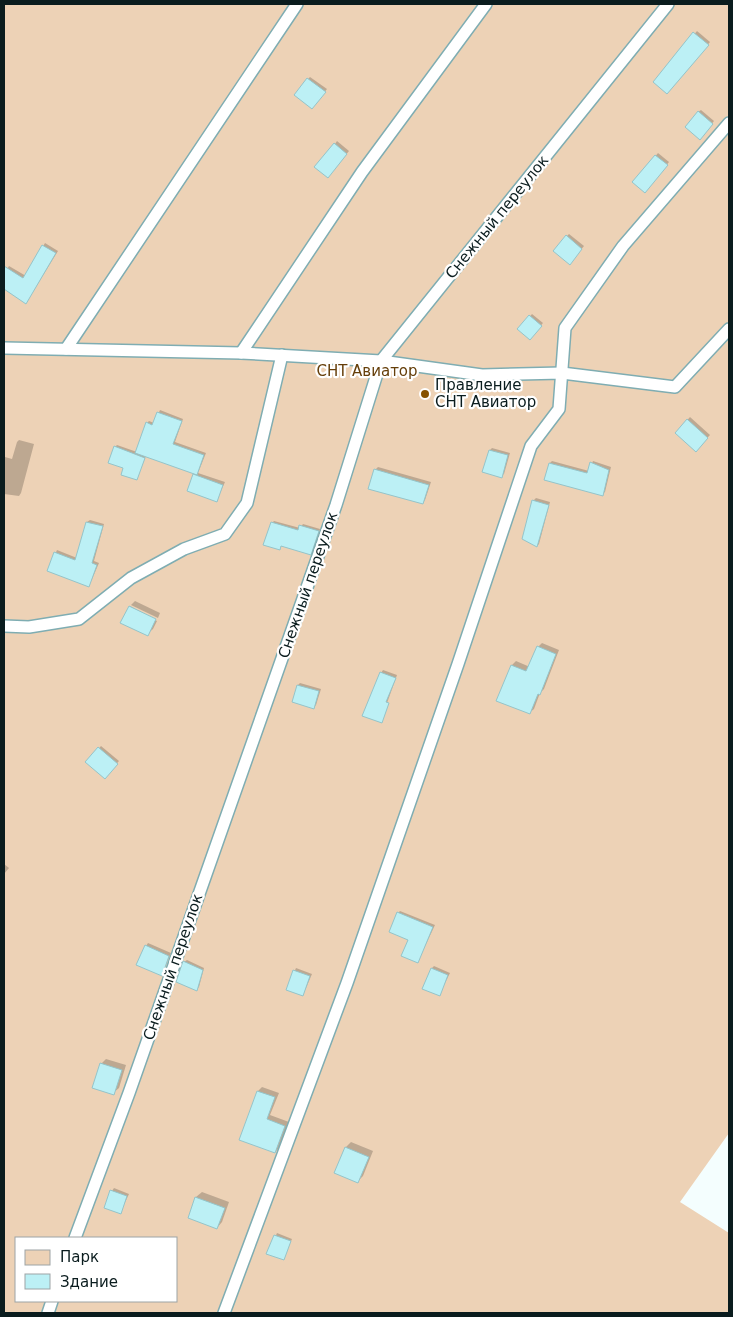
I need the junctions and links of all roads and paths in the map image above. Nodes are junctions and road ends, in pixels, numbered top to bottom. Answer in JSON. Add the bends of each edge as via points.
{"nodes":[{"id":1,"x":297,"y":4,"type":"edge"},
{"id":2,"x":486,"y":4,"type":"edge"},
{"id":3,"x":668,"y":4,"type":"edge"},
{"id":4,"x":729,"y":123,"type":"edge"},
{"id":5,"x":729,"y":329,"type":"edge"},
{"id":6,"x":4,"y":348,"type":"edge"},
{"id":7,"x":66,"y":350,"type":"junction"},
{"id":8,"x":241,"y":354,"type":"junction"},
{"id":9,"x":282,"y":355,"type":"junction"},
{"id":10,"x":381,"y":361,"type":"junction"},
{"id":11,"x":562,"y":373,"type":"junction"},
{"id":12,"x":4,"y":626,"type":"edge"},
{"id":13,"x":75,"y":1237,"type":"edge"},
{"id":14,"x":224,"y":1313,"type":"edge"}],
"edges":[{"from":1,"to":7,"type":"lane"},
{"from":2,"to":8,"type":"lane","via":[[362,172]]},
{"from":3,"to":10,"type":"lane","name":"Снежный переулок"},
{"from":4,"to":11,"type":"lane","via":[[623,246],[564,328]]},
{"from":5,"to":11,"type":"lane","via":[[675,387]]},
{"from":6,"to":7,"type":"lane"},
{"from":7,"to":8,"type":"lane"},
{"from":8,"to":9,"type":"lane"},
{"from":9,"to":10,"type":"lane"},
{"from":9,"to":12,"type":"lane","via":[[247,503],[225,534],[184,549],[131,578],[79,618],[29,627]]},
{"from":10,"to":11,"type":"lane","via":[[482,375]]},
{"from":10,"to":13,"type":"lane","name":"Снежный переулок","via":[[329,523]]},
{"from":11,"to":14,"type":"lane","via":[[559,409],[531,446],[346,983]]}]}
